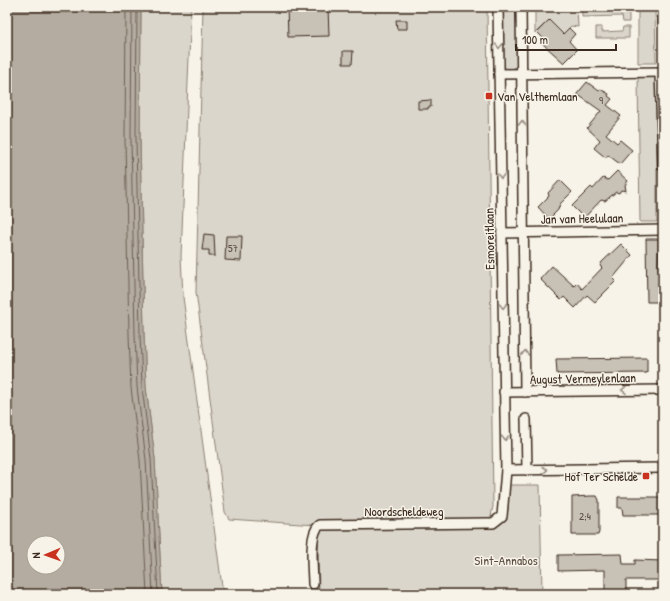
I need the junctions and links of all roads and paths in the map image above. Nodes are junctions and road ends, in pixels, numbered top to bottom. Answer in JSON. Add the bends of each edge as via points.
{"nodes":[{"id":1,"x":498,"y":7,"type":"edge"},
{"id":2,"x":520,"y":7,"type":"edge"},
{"id":3,"x":662,"y":72,"type":"edge"},
{"id":4,"x":521,"y":73,"type":"junction"},
{"id":5,"x":499,"y":74,"type":"junction"},
{"id":6,"x":663,"y":166,"type":"edge"},
{"id":7,"x":663,"y":230,"type":"edge"},
{"id":8,"x":502,"y":232,"type":"junction"},
{"id":9,"x":523,"y":232,"type":"junction"},
{"id":10,"x":663,"y":390,"type":"edge"},
{"id":11,"x":504,"y":392,"type":"junction"},
{"id":12,"x":525,"y":392,"type":"junction"},
{"id":13,"x":526,"y":419,"type":"dead end"},
{"id":14,"x":663,"y":468,"type":"edge"},
{"id":15,"x":506,"y":470,"type":"junction"},
{"id":16,"x":527,"y":470,"type":"junction"},
{"id":17,"x":313,"y":584,"type":"dead end"}],
"edges":[{"from":1,"to":5,"type":"street","name":"Esmoreitlaan","one_way":true},
{"from":2,"to":4,"type":"street"},
{"from":3,"to":4,"type":"street"},
{"from":3,"to":6,"type":"street"},
{"from":4,"to":5,"type":"street"},
{"from":9,"to":4,"type":"street","one_way":true},
{"from":5,"to":8,"type":"street","name":"Esmoreitlaan","one_way":true},
{"from":7,"to":9,"type":"street","name":"Jan van Heelulaan"},
{"from":8,"to":9,"type":"street","name":"Jan van Heelulaan"},
{"from":8,"to":11,"type":"street","name":"Esmoreitlaan","one_way":true},
{"from":12,"to":9,"type":"street","one_way":true},
{"from":10,"to":12,"type":"street","name":"August Vermeylenlaan","one_way":true},
{"from":11,"to":12,"type":"street","name":"August Vermeylenlaan"},
{"from":11,"to":15,"type":"street","name":"Esmoreitlaan","one_way":true},
{"from":13,"to":16,"type":"street"},
{"from":16,"to":14,"type":"street","one_way":true},
{"from":15,"to":16,"type":"street"},
{"from":15,"to":17,"type":"street","name":"Noordscheldeweg","via":[[503,482],[503,511],[499,520],[493,523],[320,526],[313,537]]}]}
